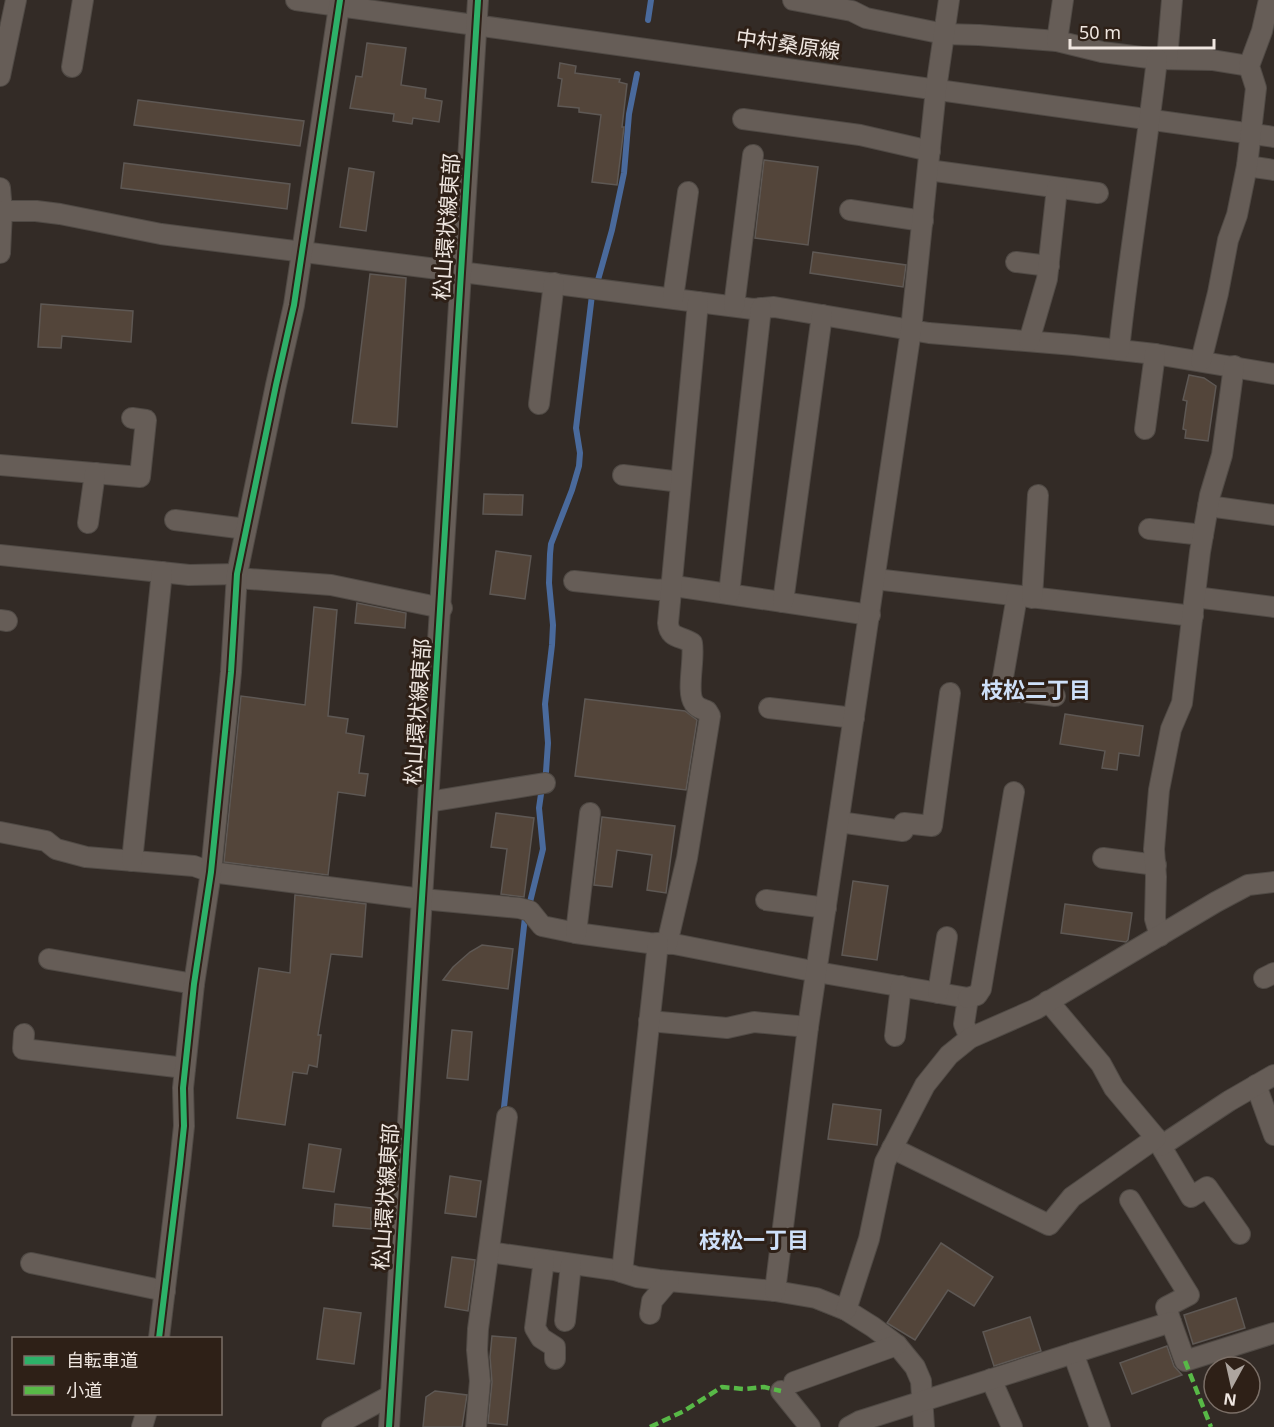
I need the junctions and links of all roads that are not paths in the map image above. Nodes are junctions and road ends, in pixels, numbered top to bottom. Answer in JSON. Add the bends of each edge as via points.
{"nodes":[{"id":1,"x":16,"y":0,"type":"edge"},
{"id":2,"x":83,"y":0,"type":"edge"},
{"id":3,"x":296,"y":0,"type":"edge"},
{"id":4,"x":478,"y":0,"type":"edge"},
{"id":5,"x":793,"y":0,"type":"edge"},
{"id":6,"x":949,"y":0,"type":"edge"},
{"id":7,"x":1063,"y":0,"type":"edge"},
{"id":8,"x":1172,"y":0,"type":"edge"},
{"id":9,"x":1269,"y":0,"type":"edge"},
{"id":10,"x":818,"y":2,"type":"edge"},
{"id":11,"x":340,"y":3,"type":"edge"},
{"id":12,"x":477,"y":26,"type":"junction"},
{"id":13,"x":944,"y":34,"type":"junction"},
{"id":14,"x":1057,"y":41,"type":"junction"},
{"id":15,"x":1162,"y":59,"type":"junction"},
{"id":16,"x":1249,"y":66,"type":"junction"},
{"id":17,"x":72,"y":67,"type":"dead end"},
{"id":18,"x":0,"y":76,"type":"edge"},
{"id":19,"x":936,"y":89,"type":"junction"},
{"id":20,"x":743,"y":119,"type":"dead end"},
{"id":21,"x":1150,"y":120,"type":"junction"},
{"id":22,"x":1251,"y":134,"type":"junction"},
{"id":23,"x":1274,"y":137,"type":"edge"},
{"id":24,"x":753,"y":155,"type":"dead end"},
{"id":25,"x":929,"y":161,"type":"junction"},
{"id":26,"x":1247,"y":166,"type":"junction"},
{"id":27,"x":1274,"y":170,"type":"edge"},
{"id":28,"x":0,"y":188,"type":"edge"},
{"id":29,"x":1057,"y":188,"type":"junction"},
{"id":30,"x":688,"y":192,"type":"dead end"},
{"id":31,"x":1098,"y":193,"type":"dead end"},
{"id":32,"x":850,"y":210,"type":"dead end"},
{"id":33,"x":2,"y":218,"type":"edge"},
{"id":34,"x":922,"y":221,"type":"junction"},
{"id":35,"x":0,"y":253,"type":"edge"},
{"id":36,"x":302,"y":253,"type":"junction"},
{"id":37,"x":1016,"y":262,"type":"dead end"},
{"id":38,"x":1049,"y":266,"type":"junction"},
{"id":39,"x":461,"y":271,"type":"junction"},
{"id":40,"x":554,"y":283,"type":"junction"},
{"id":41,"x":673,"y":298,"type":"junction"},
{"id":42,"x":698,"y":302,"type":"junction"},
{"id":43,"x":734,"y":306,"type":"junction"},
{"id":44,"x":760,"y":308,"type":"junction"},
{"id":45,"x":822,"y":315,"type":"junction"},
{"id":46,"x":911,"y":330,"type":"junction"},
{"id":47,"x":1029,"y":341,"type":"junction"},
{"id":48,"x":1119,"y":350,"type":"junction"},
{"id":49,"x":1155,"y":354,"type":"junction"},
{"id":50,"x":1201,"y":361,"type":"junction"},
{"id":51,"x":1234,"y":366,"type":"junction"},
{"id":52,"x":1274,"y":374,"type":"edge"},
{"id":53,"x":539,"y":404,"type":"dead end"},
{"id":54,"x":132,"y":418,"type":"dead end"},
{"id":55,"x":1145,"y":429,"type":"dead end"},
{"id":56,"x":0,"y":465,"type":"edge"},
{"id":57,"x":95,"y":473,"type":"junction"},
{"id":58,"x":623,"y":475,"type":"dead end"},
{"id":59,"x":681,"y":482,"type":"junction"},
{"id":60,"x":1038,"y":495,"type":"dead end"},
{"id":61,"x":1208,"y":506,"type":"junction"},
{"id":62,"x":1274,"y":515,"type":"edge"},
{"id":63,"x":175,"y":520,"type":"dead end"},
{"id":64,"x":88,"y":523,"type":"dead end"},
{"id":65,"x":246,"y":529,"type":"junction"},
{"id":66,"x":1149,"y":529,"type":"dead end"},
{"id":67,"x":1203,"y":536,"type":"junction"},
{"id":68,"x":0,"y":555,"type":"edge"},
{"id":69,"x":162,"y":572,"type":"junction"},
{"id":70,"x":237,"y":576,"type":"junction"},
{"id":71,"x":875,"y":579,"type":"junction"},
{"id":72,"x":574,"y":581,"type":"dead end"},
{"id":73,"x":670,"y":589,"type":"junction"},
{"id":74,"x":729,"y":594,"type":"junction"},
{"id":75,"x":1025,"y":597,"type":"junction"},
{"id":76,"x":783,"y":602,"type":"junction"},
{"id":77,"x":1194,"y":606,"type":"junction"},
{"id":78,"x":1274,"y":607,"type":"edge"},
{"id":79,"x":442,"y":608,"type":"junction"},
{"id":80,"x":870,"y":615,"type":"junction"},
{"id":81,"x":950,"y":693,"type":"dead end"},
{"id":82,"x":1055,"y":696,"type":"dead end"},
{"id":83,"x":769,"y":708,"type":"dead end"},
{"id":84,"x":854,"y":718,"type":"junction"},
{"id":85,"x":546,"y":783,"type":"dead end"},
{"id":86,"x":1014,"y":792,"type":"dead end"},
{"id":87,"x":429,"y":802,"type":"junction"},
{"id":88,"x":590,"y":813,"type":"dead end"},
{"id":89,"x":839,"y":822,"type":"junction"},
{"id":90,"x":0,"y":832,"type":"edge"},
{"id":91,"x":1103,"y":858,"type":"dead end"},
{"id":92,"x":132,"y":861,"type":"junction"},
{"id":93,"x":1156,"y":865,"type":"junction"},
{"id":94,"x":211,"y":872,"type":"junction"},
{"id":95,"x":1274,"y":882,"type":"edge"},
{"id":96,"x":422,"y":899,"type":"junction"},
{"id":97,"x":766,"y":900,"type":"dead end"},
{"id":98,"x":826,"y":908,"type":"junction"},
{"id":99,"x":576,"y":933,"type":"junction"},
{"id":100,"x":1160,"y":936,"type":"junction"},
{"id":101,"x":947,"y":938,"type":"dead end"},
{"id":102,"x":662,"y":943,"type":"junction"},
{"id":103,"x":49,"y":959,"type":"dead end"},
{"id":104,"x":817,"y":972,"type":"junction"},
{"id":105,"x":194,"y":984,"type":"junction"},
{"id":106,"x":901,"y":986,"type":"junction"},
{"id":107,"x":938,"y":993,"type":"junction"},
{"id":108,"x":968,"y":998,"type":"junction"},
{"id":109,"x":1048,"y":1002,"type":"junction"},
{"id":110,"x":649,"y":1021,"type":"junction"},
{"id":111,"x":808,"y":1027,"type":"junction"},
{"id":112,"x":24,"y":1034,"type":"dead end"},
{"id":113,"x":895,"y":1036,"type":"dead end"},
{"id":114,"x":970,"y":1038,"type":"junction"},
{"id":115,"x":185,"y":1068,"type":"junction"},
{"id":116,"x":1274,"y":1075,"type":"edge"},
{"id":117,"x":1256,"y":1085,"type":"junction"},
{"id":118,"x":507,"y":1117,"type":"dead end"},
{"id":119,"x":1274,"y":1135,"type":"edge"},
{"id":120,"x":1159,"y":1142,"type":"junction"},
{"id":121,"x":892,"y":1148,"type":"junction"},
{"id":122,"x":1130,"y":1200,"type":"dead end"},
{"id":123,"x":1240,"y":1234,"type":"dead end"},
{"id":124,"x":489,"y":1252,"type":"junction"},
{"id":125,"x":544,"y":1260,"type":"junction"},
{"id":126,"x":31,"y":1263,"type":"dead end"},
{"id":127,"x":571,"y":1264,"type":"junction"},
{"id":128,"x":622,"y":1272,"type":"junction"},
{"id":129,"x":669,"y":1281,"type":"junction"},
{"id":130,"x":165,"y":1291,"type":"junction"},
{"id":131,"x":775,"y":1291,"type":"junction"},
{"id":132,"x":846,"y":1310,"type":"junction"},
{"id":133,"x":650,"y":1314,"type":"dead end"},
{"id":134,"x":565,"y":1321,"type":"dead end"},
{"id":135,"x":1171,"y":1322,"type":"junction"},
{"id":136,"x":1274,"y":1333,"type":"edge"},
{"id":137,"x":159,"y":1337,"type":"edge"},
{"id":138,"x":897,"y":1346,"type":"junction"},
{"id":139,"x":1073,"y":1353,"type":"junction"},
{"id":140,"x":555,"y":1359,"type":"dead end"},
{"id":141,"x":991,"y":1379,"type":"junction"},
{"id":142,"x":390,"y":1396,"type":"junction"},
{"id":143,"x":923,"y":1401,"type":"junction"},
{"id":144,"x":332,"y":1427,"type":"edge"},
{"id":145,"x":389,"y":1427,"type":"edge"},
{"id":146,"x":476,"y":1427,"type":"edge"},
{"id":147,"x":810,"y":1427,"type":"edge"},
{"id":148,"x":849,"y":1427,"type":"edge"},
{"id":149,"x":924,"y":1427,"type":"edge"},
{"id":150,"x":1012,"y":1427,"type":"edge"},
{"id":151,"x":1100,"y":1427,"type":"edge"}],
"edges":[{"from":1,"to":18,"type":"street"},
{"from":2,"to":17,"type":"street"},
{"from":3,"to":11,"type":"street","name":"中村桑原線"},
{"from":4,"to":12,"type":"street","name":"松山環状線東部"},
{"from":5,"to":10,"type":"street"},
{"from":6,"to":13,"type":"street"},
{"from":7,"to":14,"type":"street"},
{"from":8,"to":15,"type":"street"},
{"from":9,"to":16,"type":"street"},
{"from":10,"to":13,"type":"street","via":[[866,18]]},
{"from":11,"to":12,"type":"street","name":"中村桑原線"},
{"from":11,"to":36,"type":"street"},
{"from":12,"to":19,"type":"street","name":"中村桑原線"},
{"from":12,"to":39,"type":"street","name":"松山環状線東部"},
{"from":13,"to":14,"type":"street"},
{"from":13,"to":19,"type":"street"},
{"from":14,"to":15,"type":"street","via":[[1102,52]]},
{"from":15,"to":16,"type":"street","via":[[1212,60]]},
{"from":15,"to":21,"type":"street"},
{"from":16,"to":22,"type":"street","via":[[1257,88]]},
{"from":19,"to":21,"type":"street","name":"中村桑原線"},
{"from":19,"to":25,"type":"street"},
{"from":20,"to":25,"type":"street","via":[[860,135]]},
{"from":21,"to":22,"type":"street","name":"中村桑原線"},
{"from":21,"to":48,"type":"street","via":[[1125,283]]},
{"from":22,"to":23,"type":"street","name":"中村桑原線"},
{"from":22,"to":26,"type":"street"},
{"from":24,"to":43,"type":"street"},
{"from":25,"to":29,"type":"street"},
{"from":25,"to":34,"type":"street"},
{"from":26,"to":27,"type":"street"},
{"from":26,"to":50,"type":"street"},
{"from":28,"to":33,"type":"street"},
{"from":29,"to":31,"type":"street"},
{"from":29,"to":38,"type":"street"},
{"from":30,"to":41,"type":"street"},
{"from":32,"to":34,"type":"street"},
{"from":33,"to":35,"type":"street"},
{"from":33,"to":36,"type":"street","via":[[60,214],[161,234]]},
{"from":34,"to":46,"type":"street"},
{"from":36,"to":39,"type":"street"},
{"from":36,"to":65,"type":"street"},
{"from":37,"to":38,"type":"street"},
{"from":38,"to":47,"type":"street"},
{"from":39,"to":40,"type":"street"},
{"from":39,"to":79,"type":"street","name":"松山環状線東部"},
{"from":40,"to":41,"type":"street"},
{"from":40,"to":53,"type":"street"},
{"from":41,"to":42,"type":"street"},
{"from":42,"to":43,"type":"street"},
{"from":42,"to":59,"type":"street"},
{"from":43,"to":44,"type":"street"},
{"from":44,"to":45,"type":"street"},
{"from":44,"to":74,"type":"street"},
{"from":45,"to":46,"type":"street"},
{"from":45,"to":76,"type":"street"},
{"from":46,"to":47,"type":"street"},
{"from":46,"to":71,"type":"street"},
{"from":47,"to":48,"type":"street"},
{"from":48,"to":49,"type":"street"},
{"from":49,"to":50,"type":"street"},
{"from":49,"to":55,"type":"street"},
{"from":50,"to":51,"type":"street"},
{"from":51,"to":52,"type":"street"},
{"from":51,"to":61,"type":"street","via":[[1222,455]]},
{"from":54,"to":57,"type":"street","via":[[146,420],[140,477]]},
{"from":56,"to":57,"type":"street"},
{"from":57,"to":64,"type":"street"},
{"from":58,"to":59,"type":"street"},
{"from":59,"to":73,"type":"street"},
{"from":60,"to":75,"type":"street"},
{"from":61,"to":62,"type":"street"},
{"from":61,"to":67,"type":"street"},
{"from":63,"to":65,"type":"street"},
{"from":65,"to":70,"type":"street"},
{"from":66,"to":67,"type":"street"},
{"from":67,"to":77,"type":"street"},
{"from":68,"to":69,"type":"street"},
{"from":69,"to":70,"type":"street"},
{"from":69,"to":92,"type":"street"},
{"from":70,"to":79,"type":"street","via":[[331,585]]},
{"from":70,"to":94,"type":"street"},
{"from":71,"to":75,"type":"street"},
{"from":71,"to":80,"type":"street"},
{"from":72,"to":73,"type":"street"},
{"from":73,"to":74,"type":"street"},
{"from":73,"to":102,"type":"street","via":[[669,631],[692,644],[692,701],[710,716],[687,858]]},
{"from":74,"to":76,"type":"street"},
{"from":75,"to":77,"type":"street"},
{"from":75,"to":82,"type":"street","via":[[1001,689]]},
{"from":76,"to":80,"type":"street"},
{"from":77,"to":78,"type":"street"},
{"from":77,"to":93,"type":"street","via":[[1182,703],[1171,729],[1159,790]]},
{"from":79,"to":87,"type":"street","name":"松山環状線東部"},
{"from":80,"to":84,"type":"street"},
{"from":81,"to":89,"type":"street","via":[[932,826],[904,823],[903,831]]},
{"from":83,"to":84,"type":"street"},
{"from":84,"to":89,"type":"street"},
{"from":85,"to":87,"type":"street"},
{"from":86,"to":108,"type":"street","via":[[981,989]]},
{"from":87,"to":96,"type":"street","name":"松山環状線東部"},
{"from":88,"to":99,"type":"street"},
{"from":89,"to":98,"type":"street"},
{"from":90,"to":92,"type":"street","via":[[46,841],[56,849],[86,857]]},
{"from":91,"to":93,"type":"street"},
{"from":92,"to":94,"type":"street","via":[[194,866]]},
{"from":93,"to":100,"type":"street","via":[[1155,919]]},
{"from":94,"to":96,"type":"street"},
{"from":94,"to":105,"type":"street"},
{"from":95,"to":100,"type":"street","via":[[1248,885]]},
{"from":96,"to":99,"type":"street","via":[[519,908],[530,911],[542,926]]},
{"from":96,"to":142,"type":"street","name":"松山環状線東部"},
{"from":97,"to":98,"type":"street"},
{"from":98,"to":104,"type":"street"},
{"from":99,"to":102,"type":"street"},
{"from":100,"to":109,"type":"street"},
{"from":101,"to":107,"type":"street"},
{"from":102,"to":104,"type":"street"},
{"from":102,"to":110,"type":"street"},
{"from":103,"to":105,"type":"street"},
{"from":104,"to":106,"type":"street"},
{"from":104,"to":111,"type":"street"},
{"from":105,"to":115,"type":"street"},
{"from":106,"to":107,"type":"street"},
{"from":106,"to":113,"type":"street"},
{"from":107,"to":108,"type":"street"},
{"from":108,"to":114,"type":"street","via":[[964,1024]]},
{"from":109,"to":114,"type":"street"},
{"from":109,"to":120,"type":"street","via":[[1101,1064],[1114,1088]]},
{"from":110,"to":111,"type":"street","via":[[727,1028],[754,1022]]},
{"from":110,"to":128,"type":"street"},
{"from":111,"to":131,"type":"street"},
{"from":112,"to":115,"type":"street","via":[[23,1049]]},
{"from":114,"to":121,"type":"street","via":[[949,1055],[925,1085]]},
{"from":115,"to":130,"type":"street","via":[[184,1126]]},
{"from":116,"to":117,"type":"street"},
{"from":117,"to":119,"type":"street"},
{"from":117,"to":120,"type":"street"},
{"from":118,"to":124,"type":"street"},
{"from":120,"to":121,"type":"street","via":[[1072,1197],[1049,1225]]},
{"from":120,"to":123,"type":"street","via":[[1191,1197],[1208,1187]]},
{"from":121,"to":132,"type":"street"},
{"from":122,"to":135,"type":"street","via":[[1189,1295],[1166,1307]]},
{"from":124,"to":125,"type":"street"},
{"from":124,"to":146,"type":"street","via":[[478,1329],[480,1381]]},
{"from":125,"to":127,"type":"street"},
{"from":125,"to":140,"type":"street","via":[[535,1329],[555,1347]]},
{"from":126,"to":130,"type":"street"},
{"from":127,"to":128,"type":"street"},
{"from":127,"to":134,"type":"street"},
{"from":128,"to":129,"type":"street"},
{"from":129,"to":131,"type":"street"},
{"from":129,"to":133,"type":"street","via":[[652,1301]]},
{"from":130,"to":137,"type":"street"},
{"from":131,"to":132,"type":"street","via":[[816,1298]]},
{"from":132,"to":138,"type":"street"},
{"from":135,"to":136,"type":"street","via":[[1185,1361]]},
{"from":135,"to":139,"type":"street"},
{"from":138,"to":143,"type":"street","via":[[915,1367]]},
{"from":138,"to":147,"type":"street","via":[[787,1386]]},
{"from":139,"to":141,"type":"street"},
{"from":139,"to":151,"type":"street"},
{"from":141,"to":143,"type":"street"},
{"from":141,"to":150,"type":"street"},
{"from":142,"to":144,"type":"street"},
{"from":142,"to":145,"type":"street","name":"松山環状線東部"},
{"from":143,"to":148,"type":"street"},
{"from":143,"to":149,"type":"street"}]}
